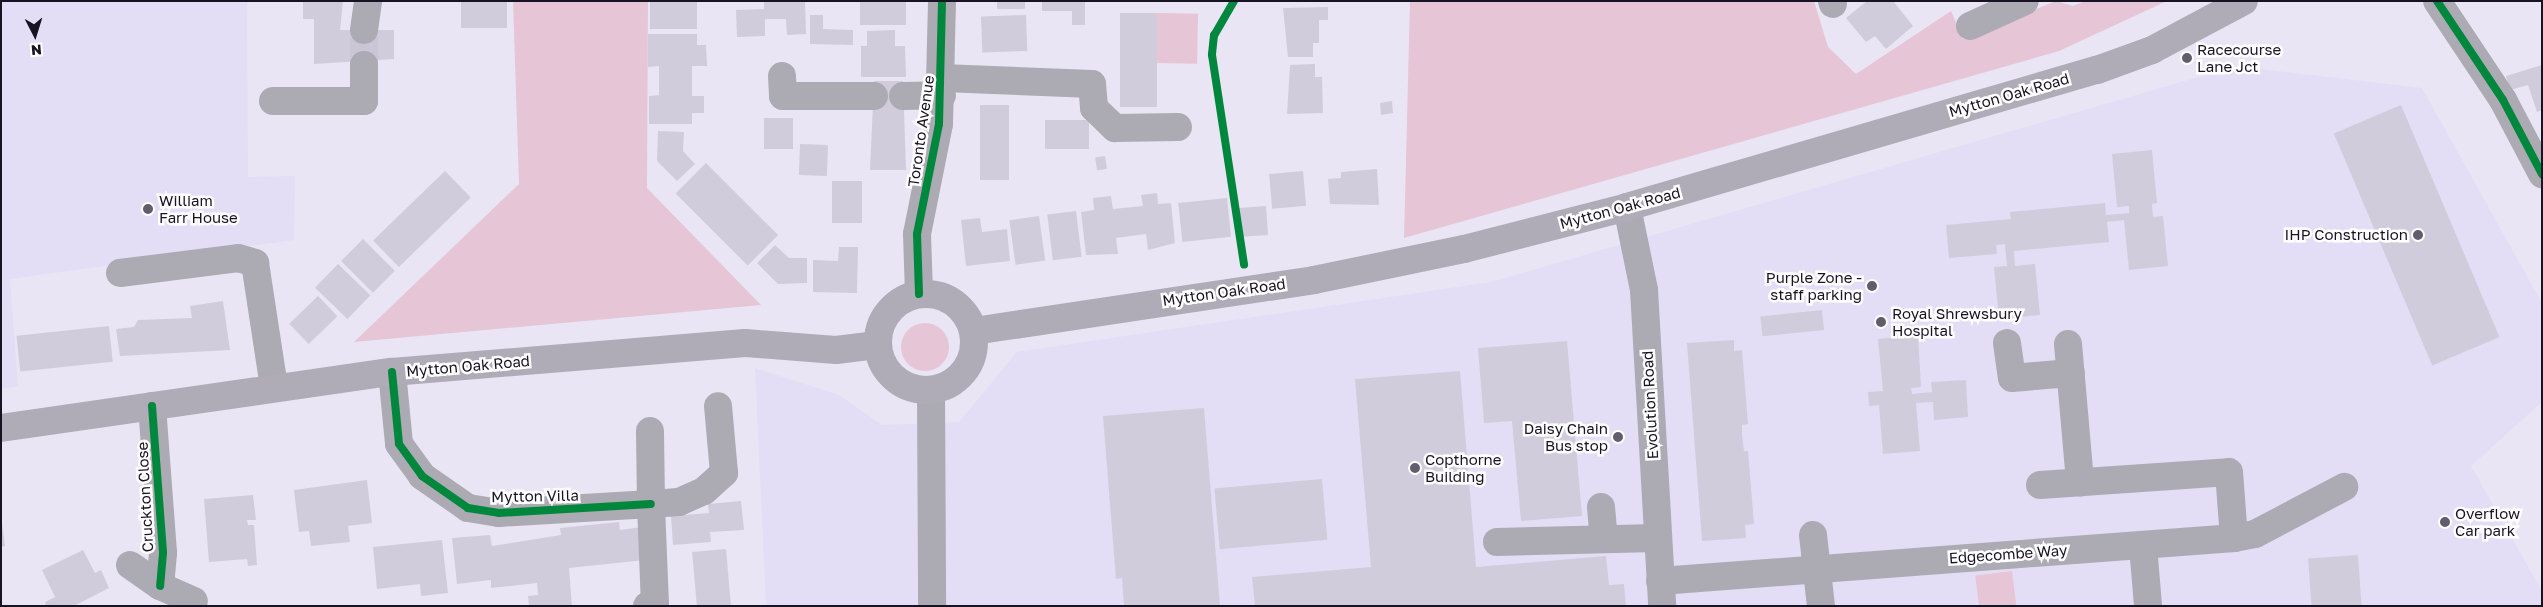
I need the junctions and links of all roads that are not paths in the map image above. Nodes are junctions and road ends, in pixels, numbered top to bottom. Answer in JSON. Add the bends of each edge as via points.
{"nodes":[{"id":1,"x":368,"y":1,"type":"edge"},
{"id":2,"x":942,"y":1,"type":"edge"},
{"id":3,"x":2025,"y":1,"type":"edge"},
{"id":4,"x":2244,"y":1,"type":"edge"},
{"id":5,"x":2437,"y":1,"type":"edge"},
{"id":6,"x":1970,"y":26,"type":"dead end"},
{"id":7,"x":364,"y":30,"type":"tunnel mouth"},
{"id":8,"x":364,"y":65,"type":"tunnel mouth"},
{"id":9,"x":782,"y":76,"type":"dead end"},
{"id":10,"x":942,"y":87,"type":"junction"},
{"id":11,"x":874,"y":96,"type":"dead end"},
{"id":12,"x":904,"y":96,"type":"dead end"},
{"id":13,"x":274,"y":101,"type":"dead end"},
{"id":14,"x":1178,"y":127,"type":"dead end"},
{"id":15,"x":2542,"y":174,"type":"edge"},
{"id":16,"x":1627,"y":207,"type":"junction"},
{"id":17,"x":120,"y":272,"type":"dead end"},
{"id":18,"x":919,"y":294,"type":"junction"},
{"id":19,"x":974,"y":332,"type":"junction"},
{"id":20,"x":2008,"y":343,"type":"dead end"},
{"id":21,"x":2068,"y":344,"type":"dead end"},
{"id":22,"x":877,"y":345,"type":"junction"},
{"id":23,"x":392,"y":372,"type":"junction"},
{"id":24,"x":2071,"y":373,"type":"junction"},
{"id":25,"x":274,"y":388,"type":"junction"},
{"id":26,"x":931,"y":391,"type":"junction"},
{"id":27,"x":152,"y":406,"type":"junction"},
{"id":28,"x":718,"y":406,"type":"dead end"},
{"id":29,"x":1,"y":428,"type":"edge"},
{"id":30,"x":650,"y":431,"type":"dead end"},
{"id":31,"x":2080,"y":482,"type":"junction"},
{"id":32,"x":2040,"y":485,"type":"dead end"},
{"id":33,"x":2344,"y":487,"type":"dead end"},
{"id":34,"x":651,"y":504,"type":"junction"},
{"id":35,"x":1601,"y":507,"type":"dead end"},
{"id":36,"x":1813,"y":535,"type":"dead end"},
{"id":37,"x":1656,"y":538,"type":"junction"},
{"id":38,"x":2234,"y":538,"type":"junction"},
{"id":39,"x":1604,"y":539,"type":"junction"},
{"id":40,"x":1497,"y":542,"type":"dead end"},
{"id":41,"x":2143,"y":546,"type":"junction"},
{"id":42,"x":130,"y":565,"type":"dead end"},
{"id":43,"x":1818,"y":568,"type":"junction"},
{"id":44,"x":160,"y":586,"type":"junction"},
{"id":45,"x":1661,"y":593,"type":"edge"},
{"id":46,"x":194,"y":601,"type":"dead end"},
{"id":47,"x":647,"y":606,"type":"edge"},
{"id":48,"x":932,"y":606,"type":"edge"},
{"id":49,"x":1821,"y":606,"type":"edge"},
{"id":50,"x":2148,"y":606,"type":"edge"}],
"edges":[{"from":1,"to":7,"type":"street"},
{"from":2,"to":10,"type":"street","name":"Toronto Avenue"},
{"from":3,"to":6,"type":"street"},
{"from":4,"to":16,"type":"main road","name":"Mytton Oak Road","via":[[2152,50],[2097,70]]},
{"from":5,"to":15,"type":"street","via":[[2503,100]]},
{"from":8,"to":13,"type":"street","via":[[364,101]]},
{"from":9,"to":11,"type":"street","via":[[783,96]]},
{"from":10,"to":12,"type":"street"},
{"from":10,"to":14,"type":"street","via":[[1092,84],[1094,108],[1115,128]]},
{"from":10,"to":18,"type":"street","name":"Toronto Avenue","via":[[933,166],[917,234]]},
{"from":16,"to":19,"type":"main road","name":"Mytton Oak Road","via":[[1464,249],[1314,280]]},
{"from":16,"to":37,"type":"street","name":"Evolution Road","via":[[1644,290]]},
{"from":17,"to":25,"type":"street","via":[[238,258],[255,263]]},
{"from":18,"to":19,"type":"main road","via":[[948,298],[960,306]]},
{"from":18,"to":22,"type":"main road","via":[[893,306],[878,330]]},
{"from":19,"to":26,"type":"main road","via":[[970,364],[947,386]]},
{"from":20,"to":24,"type":"street","via":[[2012,378]]},
{"from":21,"to":24,"type":"street"},
{"from":22,"to":23,"type":"main road","name":"Mytton Oak Road","via":[[836,350],[745,343]]},
{"from":22,"to":26,"type":"main road","via":[[885,370],[894,379],[918,390]]},
{"from":23,"to":25,"type":"main road","name":"Mytton Oak Road"},
{"from":23,"to":34,"type":"street","name":"Mytton Villa","via":[[399,444],[422,476],[468,508],[499,514]]},
{"from":24,"to":31,"type":"street"},
{"from":25,"to":27,"type":"main road","name":"Mytton Oak Road"},
{"from":26,"to":48,"type":"street"},
{"from":27,"to":29,"type":"main road","name":"Mytton Oak Road"},
{"from":27,"to":44,"type":"street","name":"Cruckton Close","via":[[162,535]]},
{"from":28,"to":34,"type":"street","name":"Mytton Villa","via":[[724,473],[696,495]]},
{"from":30,"to":34,"type":"street"},
{"from":31,"to":32,"type":"street"},
{"from":31,"to":38,"type":"street","via":[[2229,472]]},
{"from":33,"to":38,"type":"street","name":"Edgecombe Way","via":[[2263,530]]},
{"from":34,"to":47,"type":"street","via":[[655,605]]},
{"from":35,"to":39,"type":"street"},
{"from":36,"to":43,"type":"street"},
{"from":37,"to":39,"type":"street"},
{"from":37,"to":45,"type":"street","name":"Evolution Road"},
{"from":38,"to":41,"type":"street","name":"Edgecombe Way"},
{"from":39,"to":40,"type":"street"},
{"from":41,"to":43,"type":"street","name":"Edgecombe Way"},
{"from":41,"to":50,"type":"street"},
{"from":42,"to":44,"type":"street"},
{"from":43,"to":45,"type":"street","name":"Edgecombe Way"},
{"from":43,"to":49,"type":"street"},
{"from":44,"to":46,"type":"street"}]}
